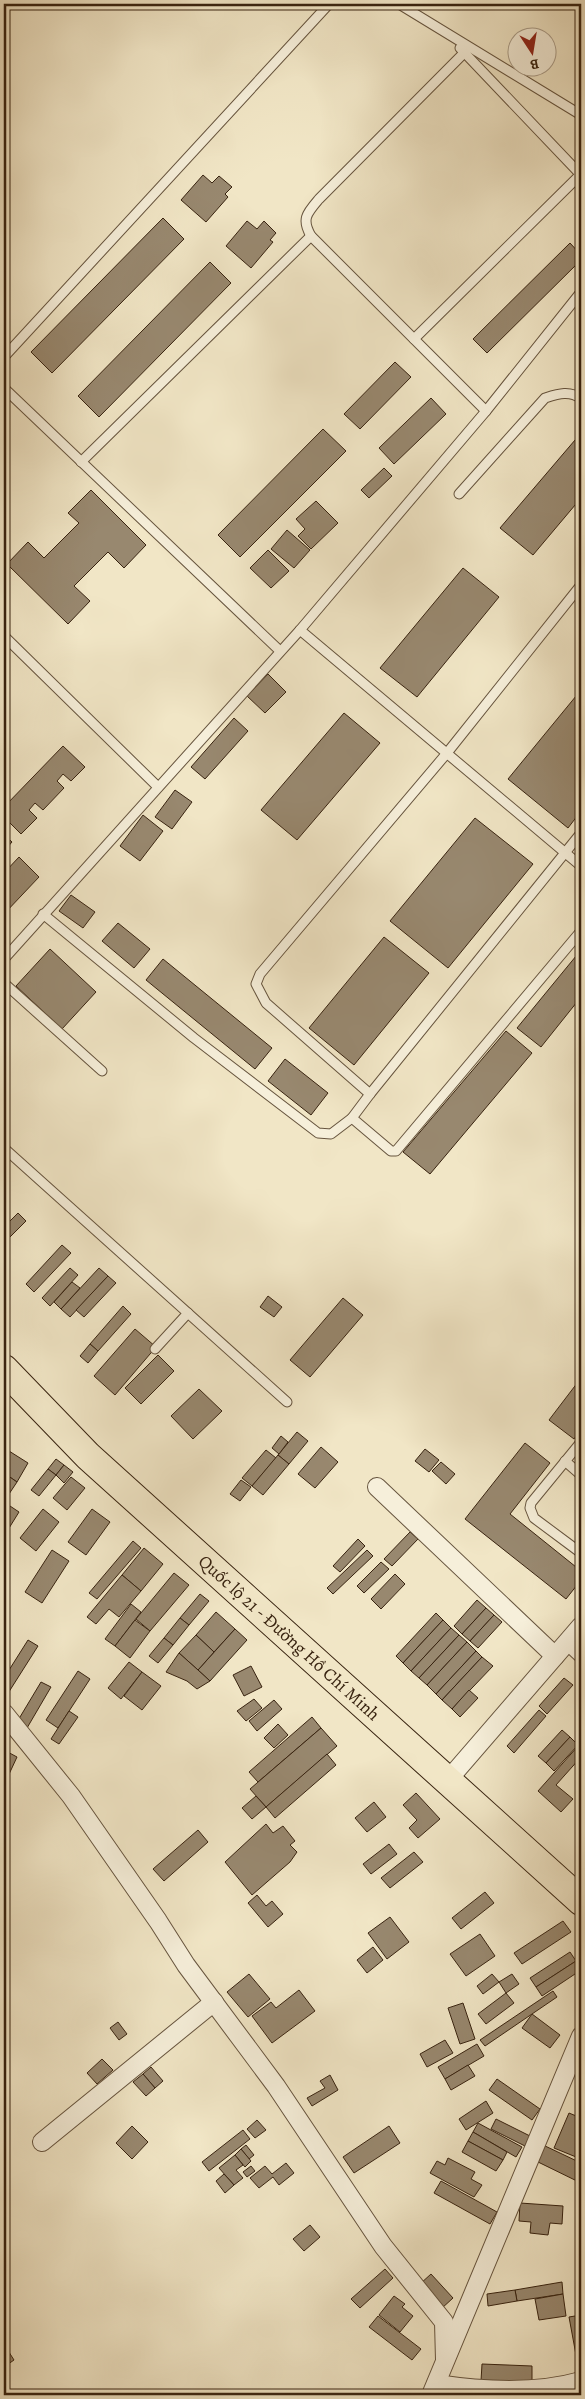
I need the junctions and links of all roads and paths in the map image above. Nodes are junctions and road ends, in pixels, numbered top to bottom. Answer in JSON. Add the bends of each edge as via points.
{"nodes":[{"id":1,"x":329,"y":4,"type":"edge"},
{"id":2,"x":399,"y":4,"type":"edge"},
{"id":3,"x":444,"y":32,"type":"junction"},
{"id":4,"x":464,"y":53,"type":"junction"},
{"id":5,"x":581,"y":114,"type":"edge"},
{"id":6,"x":581,"y":175,"type":"edge"},
{"id":7,"x":311,"y":236,"type":"junction"},
{"id":8,"x":581,"y":292,"type":"edge"},
{"id":9,"x":414,"y":339,"type":"junction"},
{"id":10,"x":4,"y":357,"type":"edge"},
{"id":11,"x":4,"y":388,"type":"edge"},
{"id":12,"x":581,"y":399,"type":"edge"},
{"id":13,"x":486,"y":411,"type":"junction"},
{"id":14,"x":81,"y":462,"type":"junction"},
{"id":15,"x":459,"y":494,"type":"dead end"},
{"id":16,"x":581,"y":585,"type":"edge"},
{"id":17,"x":300,"y":630,"type":"junction"},
{"id":18,"x":4,"y":636,"type":"edge"},
{"id":19,"x":280,"y":652,"type":"junction"},
{"id":20,"x":447,"y":753,"type":"junction"},
{"id":21,"x":158,"y":788,"type":"junction"},
{"id":22,"x":581,"y":833,"type":"edge"},
{"id":23,"x":565,"y":853,"type":"junction"},
{"id":24,"x":581,"y":866,"type":"edge"},
{"id":25,"x":43,"y":914,"type":"junction"},
{"id":26,"x":581,"y":931,"type":"edge"},
{"id":27,"x":4,"y":959,"type":"edge"},
{"id":28,"x":4,"y":983,"type":"edge"},
{"id":29,"x":102,"y":1071,"type":"dead end"},
{"id":30,"x":370,"y":1094,"type":"junction"},
{"id":31,"x":352,"y":1118,"type":"junction"},
{"id":32,"x":4,"y":1148,"type":"edge"},
{"id":33,"x":188,"y":1313,"type":"junction"},
{"id":34,"x":155,"y":1349,"type":"dead end"},
{"id":35,"x":6,"y":1378,"type":"edge"},
{"id":36,"x":287,"y":1402,"type":"dead end"},
{"id":37,"x":581,"y":1442,"type":"edge"},
{"id":38,"x":565,"y":1460,"type":"junction"},
{"id":39,"x":581,"y":1474,"type":"edge"},
{"id":40,"x":377,"y":1487,"type":"dead end"},
{"id":41,"x":581,"y":1553,"type":"edge"},
{"id":42,"x":581,"y":1626,"type":"edge"},
{"id":43,"x":560,"y":1650,"type":"junction"},
{"id":44,"x":581,"y":1659,"type":"edge"},
{"id":45,"x":4,"y":1713,"type":"edge"},
{"id":46,"x":448,"y":1780,"type":"junction"},
{"id":47,"x":581,"y":1901,"type":"edge"},
{"id":48,"x":214,"y":2002,"type":"junction"},
{"id":49,"x":581,"y":2036,"type":"edge"},
{"id":50,"x":42,"y":2142,"type":"dead end"},
{"id":51,"x":445,"y":2360,"type":"junction"},
{"id":52,"x":581,"y":2381,"type":"edge"},
{"id":53,"x":434,"y":2390,"type":"edge"}],
"edges":[{"from":1,"to":10,"type":"lane"},
{"from":2,"to":3,"type":"lane"},
{"from":3,"to":4,"type":"lane"},
{"from":3,"to":5,"type":"lane"},
{"from":4,"to":6,"type":"lane"},
{"from":4,"to":7,"type":"lane","via":[[306,214],[304,223]]},
{"from":6,"to":9,"type":"lane"},
{"from":7,"to":9,"type":"lane"},
{"from":7,"to":14,"type":"lane"},
{"from":8,"to":13,"type":"lane"},
{"from":9,"to":13,"type":"lane"},
{"from":11,"to":14,"type":"lane"},
{"from":12,"to":15,"type":"lane","via":[[575,394],[565,393],[545,398]]},
{"from":13,"to":17,"type":"lane"},
{"from":14,"to":19,"type":"lane"},
{"from":16,"to":20,"type":"lane"},
{"from":17,"to":19,"type":"lane"},
{"from":17,"to":20,"type":"lane"},
{"from":18,"to":21,"type":"lane"},
{"from":19,"to":21,"type":"lane"},
{"from":20,"to":23,"type":"lane"},
{"from":20,"to":30,"type":"lane","via":[[258,979],[258,989],[266,1003]]},
{"from":21,"to":25,"type":"lane"},
{"from":22,"to":23,"type":"lane"},
{"from":23,"to":24,"type":"lane"},
{"from":23,"to":30,"type":"lane"},
{"from":25,"to":27,"type":"lane"},
{"from":25,"to":31,"type":"lane","via":[[194,1038],[318,1133],[331,1134]]},
{"from":26,"to":31,"type":"lane","via":[[396,1151],[391,1151]]},
{"from":28,"to":29,"type":"lane"},
{"from":30,"to":31,"type":"lane"},
{"from":32,"to":33,"type":"lane"},
{"from":33,"to":34,"type":"lane"},
{"from":33,"to":36,"type":"lane"},
{"from":35,"to":46,"type":"highway","name":"Quốc lộ 21 - Đường Hồ Chí Minh","via":[[88,1456]]},
{"from":37,"to":38,"type":"lane"},
{"from":38,"to":39,"type":"lane"},
{"from":38,"to":41,"type":"lane","via":[[530,1508],[534,1518]]},
{"from":40,"to":43,"type":"street"},
{"from":42,"to":43,"type":"street"},
{"from":43,"to":44,"type":"lane"},
{"from":43,"to":46,"type":"street"},
{"from":45,"to":48,"type":"street","via":[[71,1796]]},
{"from":46,"to":47,"type":"highway","name":"Quốc lộ 21 - Đường Hồ Chí Minh"},
{"from":48,"to":50,"type":"street"},
{"from":48,"to":51,"type":"street","via":[[276,2086],[383,2246],[444,2322]]},
{"from":49,"to":51,"type":"street"},
{"from":51,"to":53,"type":"street"},
{"from":52,"to":53,"type":"street","via":[[513,2389]]}]}
